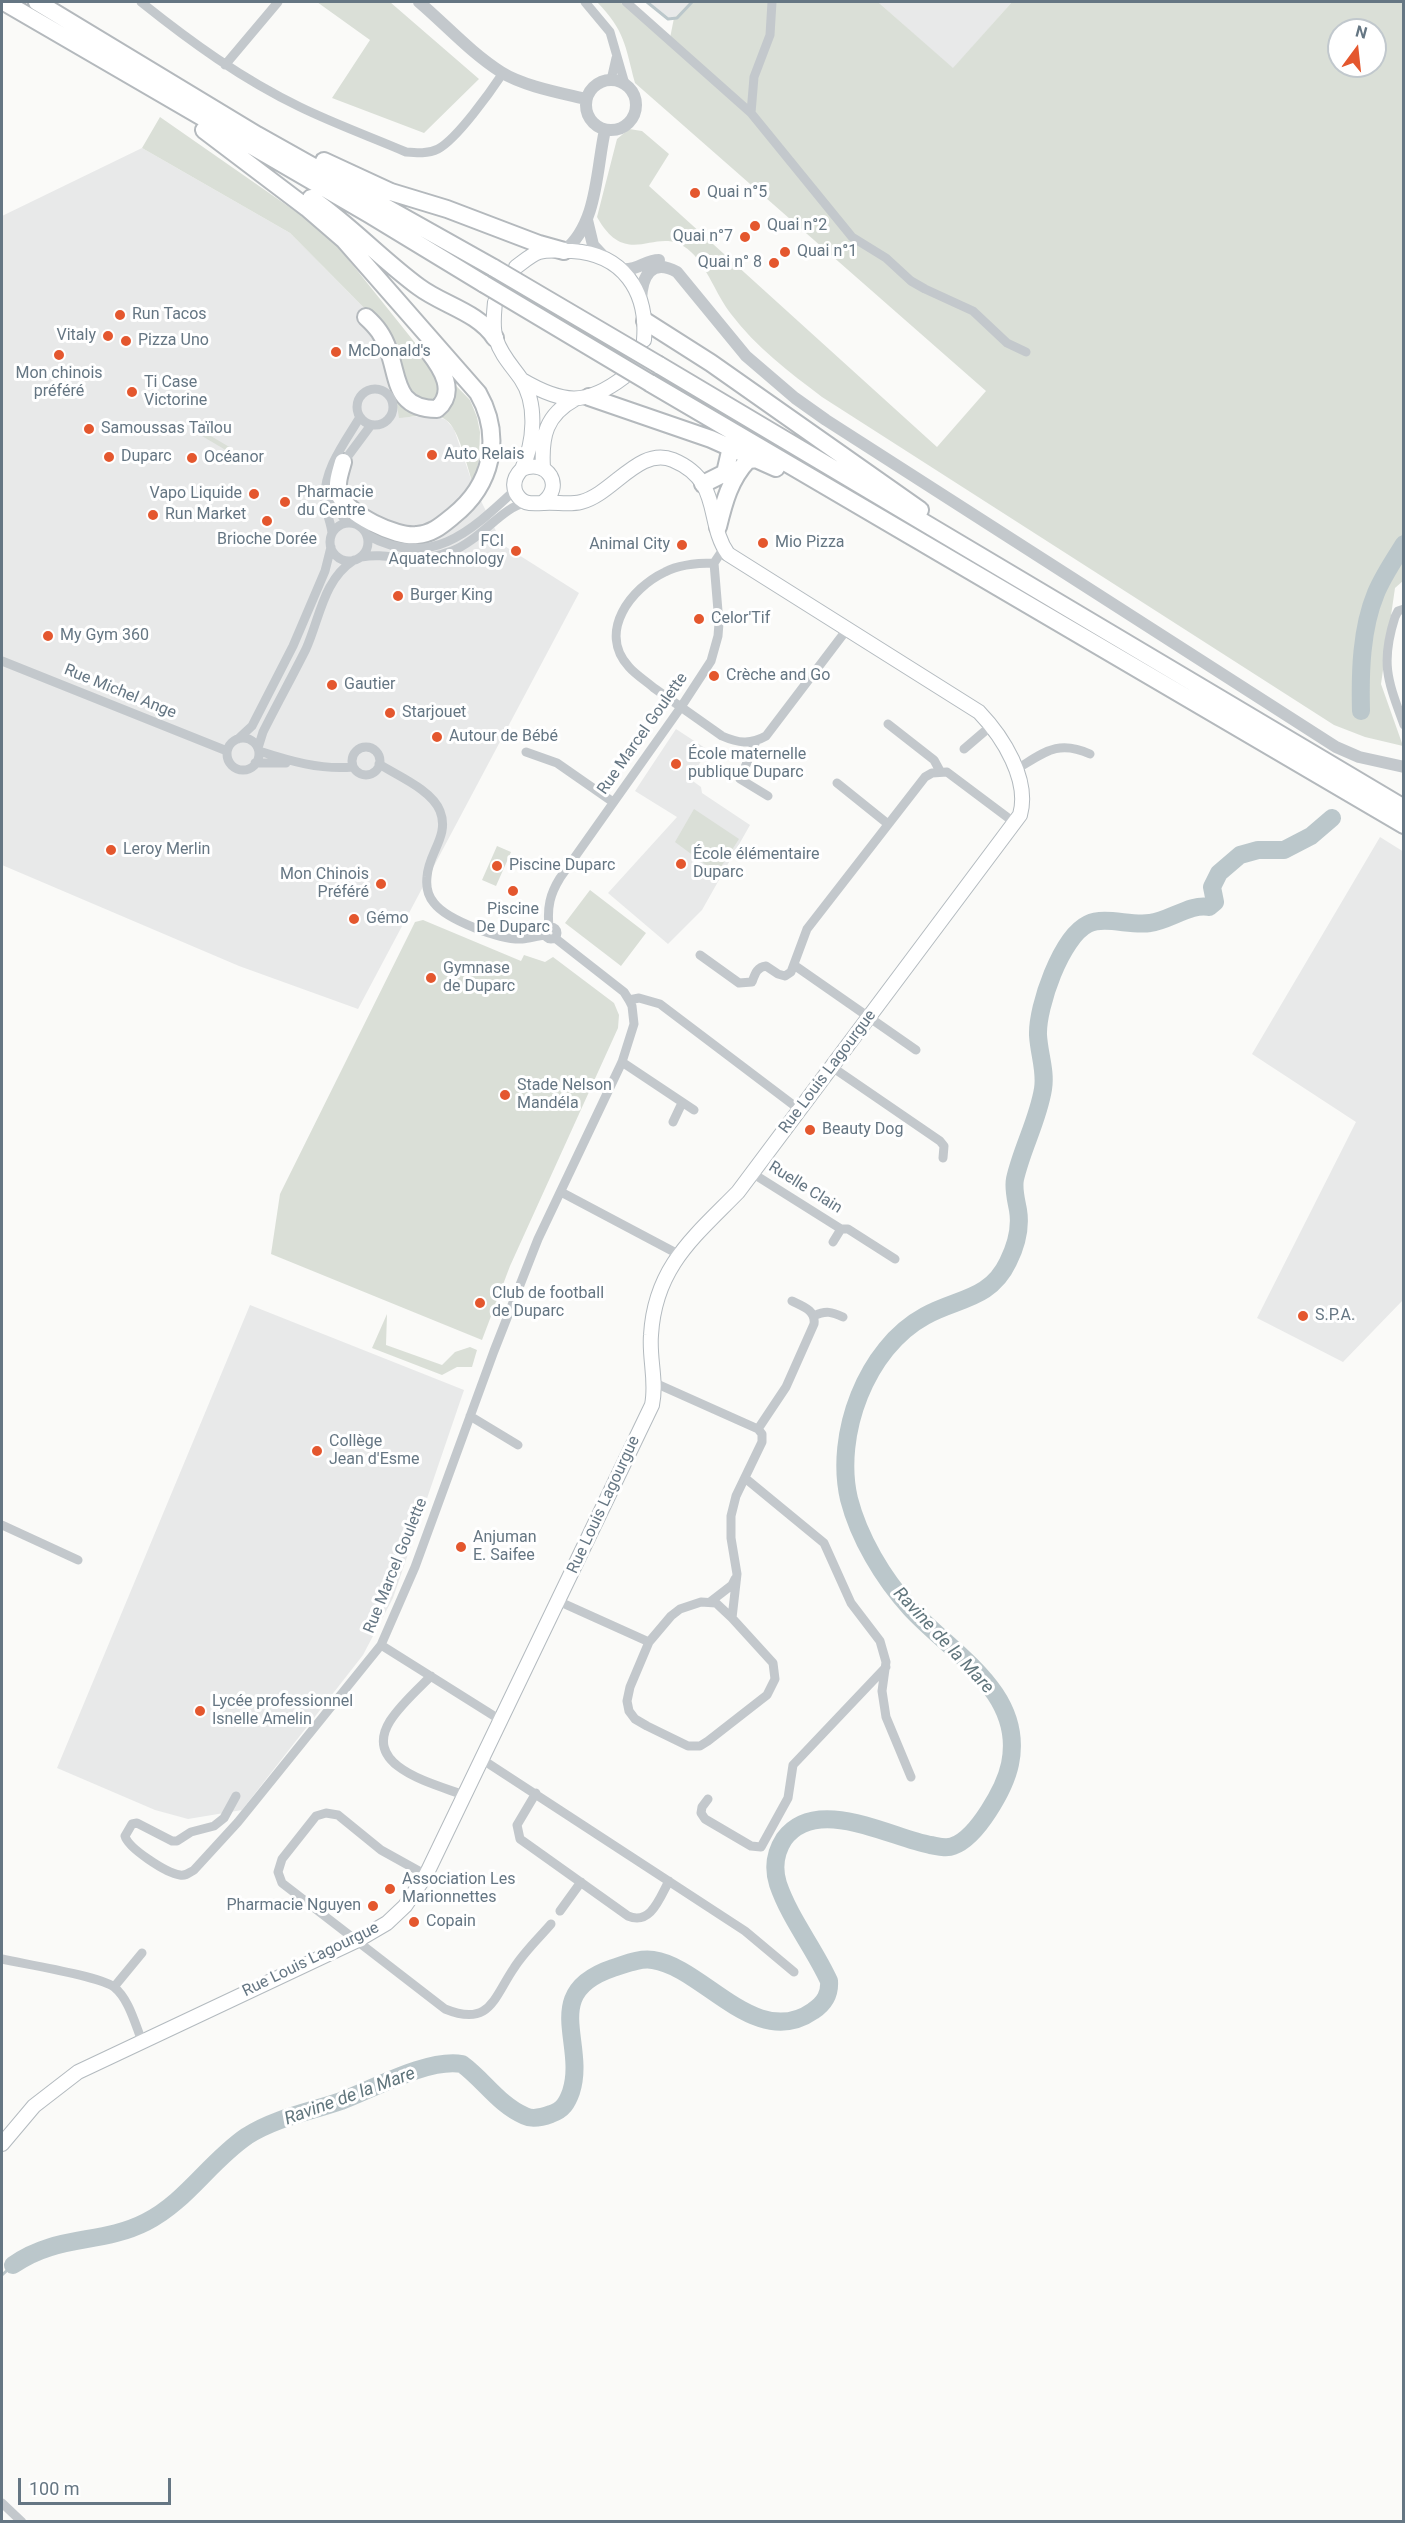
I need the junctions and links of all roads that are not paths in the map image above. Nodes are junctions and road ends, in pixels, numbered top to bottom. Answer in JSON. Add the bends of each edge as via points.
{"nodes":[{"id":1,"x":4,"y":2,"type":"edge"},
{"id":2,"x":37,"y":2,"type":"edge"},
{"id":3,"x":141,"y":2,"type":"edge"},
{"id":4,"x":278,"y":2,"type":"edge"},
{"id":5,"x":419,"y":2,"type":"edge"},
{"id":6,"x":585,"y":2,"type":"edge"},
{"id":7,"x":626,"y":2,"type":"edge"},
{"id":8,"x":772,"y":2,"type":"edge"},
{"id":9,"x":617,"y":56,"type":"junction"},
{"id":10,"x":225,"y":65,"type":"junction"},
{"id":11,"x":151,"y":70,"type":"junction"},
{"id":12,"x":125,"y":72,"type":"junction"},
{"id":13,"x":503,"y":73,"type":"junction"},
{"id":14,"x":611,"y":80,"type":"junction"},
{"id":15,"x":625,"y":84,"type":"junction"},
{"id":16,"x":586,"y":99,"type":"junction"},
{"id":17,"x":751,"y":113,"type":"junction"},
{"id":18,"x":204,"y":130,"type":"junction"},
{"id":19,"x":605,"y":130,"type":"junction"},
{"id":20,"x":587,"y":220,"type":"junction"},
{"id":21,"x":564,"y":251,"type":"junction"},
{"id":22,"x":607,"y":260,"type":"junction"},
{"id":23,"x":516,"y":267,"type":"dead end"},
{"id":24,"x":619,"y":269,"type":"junction"},
{"id":25,"x":696,"y":294,"type":"junction"},
{"id":26,"x":641,"y":300,"type":"junction"},
{"id":27,"x":495,"y":302,"type":"dead end"},
{"id":28,"x":405,"y":310,"type":"junction"},
{"id":29,"x":366,"y":317,"type":"dead end"},
{"id":30,"x":645,"y":321,"type":"junction"},
{"id":31,"x":495,"y":338,"type":"junction"},
{"id":32,"x":644,"y":340,"type":"dead end"},
{"id":33,"x":1026,"y":352,"type":"dead end"},
{"id":34,"x":624,"y":377,"type":"dead end"},
{"id":35,"x":522,"y":381,"type":"junction"},
{"id":36,"x":582,"y":398,"type":"junction"},
{"id":37,"x":360,"y":417,"type":"junction"},
{"id":38,"x":370,"y":424,"type":"junction"},
{"id":39,"x":731,"y":447,"type":"junction"},
{"id":40,"x":759,"y":459,"type":"junction"},
{"id":41,"x":343,"y":462,"type":"junction"},
{"id":42,"x":543,"y":468,"type":"junction"},
{"id":43,"x":522,"y":469,"type":"junction"},
{"id":44,"x":553,"y":482,"type":"junction"},
{"id":45,"x":703,"y":484,"type":"junction"},
{"id":46,"x":515,"y":490,"type":"junction"},
{"id":47,"x":593,"y":497,"type":"junction"},
{"id":48,"x":525,"y":503,"type":"junction"},
{"id":49,"x":542,"y":503,"type":"junction"},
{"id":50,"x":347,"y":523,"type":"junction"},
{"id":51,"x":718,"y":527,"type":"junction"},
{"id":52,"x":332,"y":533,"type":"junction"},
{"id":53,"x":367,"y":536,"type":"junction"},
{"id":54,"x":331,"y":547,"type":"junction"},
{"id":55,"x":724,"y":548,"type":"junction"},
{"id":56,"x":357,"y":558,"type":"junction"},
{"id":57,"x":714,"y":563,"type":"junction"},
{"id":58,"x":997,"y":585,"type":"junction"},
{"id":59,"x":1054,"y":602,"type":"junction"},
{"id":60,"x":1404,"y":609,"type":"edge"},
{"id":61,"x":848,"y":628,"type":"junction"},
{"id":62,"x":2,"y":661,"type":"edge"},
{"id":63,"x":681,"y":707,"type":"junction"},
{"id":64,"x":888,"y":724,"type":"dead end"},
{"id":65,"x":992,"y":725,"type":"junction"},
{"id":66,"x":1404,"y":725,"type":"edge"},
{"id":67,"x":238,"y":739,"type":"junction"},
{"id":68,"x":756,"y":741,"type":"junction"},
{"id":69,"x":964,"y":749,"type":"dead end"},
{"id":70,"x":258,"y":750,"type":"junction"},
{"id":71,"x":227,"y":751,"type":"junction"},
{"id":72,"x":526,"y":752,"type":"dead end"},
{"id":73,"x":354,"y":754,"type":"junction"},
{"id":74,"x":1090,"y":754,"type":"dead end"},
{"id":75,"x":295,"y":762,"type":"junction"},
{"id":76,"x":255,"y":764,"type":"junction"},
{"id":77,"x":379,"y":764,"type":"junction"},
{"id":78,"x":353,"y":766,"type":"junction"},
{"id":79,"x":324,"y":767,"type":"junction"},
{"id":80,"x":1404,"y":767,"type":"edge"},
{"id":81,"x":1015,"y":770,"type":"junction"},
{"id":82,"x":940,"y":771,"type":"junction"},
{"id":83,"x":374,"y":773,"type":"junction"},
{"id":84,"x":405,"y":781,"type":"junction"},
{"id":85,"x":837,"y":783,"type":"dead end"},
{"id":86,"x":768,"y":796,"type":"dead end"},
{"id":87,"x":613,"y":802,"type":"junction"},
{"id":88,"x":1404,"y":808,"type":"edge"},
{"id":89,"x":1015,"y":823,"type":"junction"},
{"id":90,"x":888,"y":824,"type":"junction"},
{"id":91,"x":1404,"y":825,"type":"edge"},
{"id":92,"x":547,"y":931,"type":"junction"},
{"id":93,"x":700,"y":955,"type":"dead end"},
{"id":94,"x":794,"y":965,"type":"junction"},
{"id":95,"x":629,"y":1000,"type":"junction"},
{"id":96,"x":869,"y":1017,"type":"junction"},
{"id":97,"x":916,"y":1050,"type":"dead end"},
{"id":98,"x":622,"y":1062,"type":"junction"},
{"id":99,"x":831,"y":1067,"type":"junction"},
{"id":100,"x":682,"y":1103,"type":"junction"},
{"id":101,"x":694,"y":1110,"type":"dead end"},
{"id":102,"x":800,"y":1110,"type":"junction"},
{"id":103,"x":673,"y":1122,"type":"dead end"},
{"id":104,"x":942,"y":1158,"type":"dead end"},
{"id":105,"x":752,"y":1173,"type":"junction"},
{"id":106,"x":561,"y":1192,"type":"junction"},
{"id":107,"x":841,"y":1229,"type":"junction"},
{"id":108,"x":833,"y":1242,"type":"dead end"},
{"id":109,"x":678,"y":1254,"type":"junction"},
{"id":110,"x":895,"y":1259,"type":"dead end"},
{"id":111,"x":792,"y":1301,"type":"dead end"},
{"id":112,"x":814,"y":1316,"type":"junction"},
{"id":113,"x":843,"y":1317,"type":"dead end"},
{"id":114,"x":655,"y":1383,"type":"junction"},
{"id":115,"x":470,"y":1416,"type":"junction"},
{"id":116,"x":758,"y":1429,"type":"junction"},
{"id":117,"x":518,"y":1445,"type":"dead end"},
{"id":118,"x":745,"y":1479,"type":"junction"},
{"id":119,"x":2,"y":1525,"type":"edge"},
{"id":120,"x":78,"y":1560,"type":"dead end"},
{"id":121,"x":737,"y":1574,"type":"junction"},
{"id":122,"x":558,"y":1601,"type":"junction"},
{"id":123,"x":710,"y":1602,"type":"junction"},
{"id":124,"x":732,"y":1618,"type":"junction"},
{"id":125,"x":649,"y":1642,"type":"junction"},
{"id":126,"x":381,"y":1645,"type":"junction"},
{"id":127,"x":886,"y":1667,"type":"junction"},
{"id":128,"x":431,"y":1676,"type":"junction"},
{"id":129,"x":502,"y":1721,"type":"junction"},
{"id":130,"x":483,"y":1760,"type":"junction"},
{"id":131,"x":911,"y":1777,"type":"dead end"},
{"id":132,"x":536,"y":1793,"type":"junction"},
{"id":133,"x":236,"y":1796,"type":"dead end"},
{"id":134,"x":466,"y":1796,"type":"junction"},
{"id":135,"x":708,"y":1798,"type":"dead end"},
{"id":136,"x":426,"y":1875,"type":"junction"},
{"id":137,"x":669,"y":1881,"type":"junction"},
{"id":138,"x":581,"y":1882,"type":"junction"},
{"id":139,"x":560,"y":1911,"type":"dead end"},
{"id":140,"x":551,"y":1924,"type":"dead end"},
{"id":141,"x":358,"y":1940,"type":"junction"},
{"id":142,"x":142,"y":1953,"type":"dead end"},
{"id":143,"x":2,"y":1959,"type":"edge"},
{"id":144,"x":794,"y":1972,"type":"dead end"},
{"id":145,"x":114,"y":1987,"type":"junction"},
{"id":146,"x":141,"y":2041,"type":"junction"},
{"id":147,"x":2,"y":2144,"type":"edge"},
{"id":148,"x":2,"y":2502,"type":"edge"},
{"id":149,"x":22,"y":2522,"type":"edge"}],
"edges":[{"from":1,"to":12,"type":"highway"},
{"from":2,"to":11,"type":"highway"},
{"from":3,"to":10,"type":"street"},
{"from":4,"to":10,"type":"street"},
{"from":5,"to":13,"type":"street"},
{"from":6,"to":9,"type":"street","via":[[610,32]]},
{"from":7,"to":17,"type":"street"},
{"from":8,"to":17,"type":"street","via":[[770,35],[754,77]]},
{"from":9,"to":14,"type":"street"},
{"from":9,"to":15,"type":"street"},
{"from":10,"to":13,"type":"street","via":[[300,107],[406,152],[421,154],[437,150],[451,140]]},
{"from":11,"to":21,"type":"highway","via":[[364,181]]},
{"from":11,"to":59,"type":"highway","bridge":true,"via":[[659,365]]},
{"from":12,"to":18,"type":"highway","via":[[157,101]]},
{"from":12,"to":58,"type":"highway","bridge":true},
{"from":13,"to":16,"type":"street"},
{"from":14,"to":15,"type":"street"},
{"from":14,"to":16,"type":"street","via":[[595,85]]},
{"from":15,"to":19,"type":"street","via":[[636,103],[633,117],[620,129]]},
{"from":16,"to":19,"type":"street","via":[[587,115]]},
{"from":17,"to":33,"type":"street","via":[[852,237],[925,289],[973,311],[1008,343]]},
{"from":18,"to":28,"type":"highway","via":[[330,226]]},
{"from":18,"to":31,"type":"highway","via":[[253,158],[337,216],[420,288],[486,325]]},
{"from":19,"to":20,"type":"street"},
{"from":20,"to":21,"type":"street","via":[[575,242]]},
{"from":20,"to":22,"type":"street","via":[[593,245]]},
{"from":21,"to":22,"type":"main road","via":[[586,252]]},
{"from":21,"to":23,"type":"main road","via":[[538,252]]},
{"from":22,"to":24,"type":"main road"},
{"from":24,"to":25,"type":"street","via":[[639,268],[652,260],[676,263],[684,269]]},
{"from":24,"to":26,"type":"main road"},
{"from":25,"to":26,"type":"street","via":[[677,272],[659,267],[644,278]]},
{"from":25,"to":80,"type":"street","via":[[746,356],[826,420],[1336,747],[1359,757]]},
{"from":26,"to":30,"type":"main road"},
{"from":27,"to":31,"type":"main road"},
{"from":28,"to":29,"type":"highway","via":[[440,366],[449,390],[437,409],[419,408],[400,390],[381,332]]},
{"from":28,"to":41,"type":"highway","via":[[484,402],[493,443],[487,472],[473,497],[457,513],[431,532],[411,536],[390,531],[344,503],[337,485]]},
{"from":30,"to":32,"type":"main road"},
{"from":30,"to":59,"type":"highway"},
{"from":31,"to":35,"type":"main road"},
{"from":34,"to":36,"type":"main road","via":[[608,389]]},
{"from":35,"to":36,"type":"main road","via":[[547,395]]},
{"from":35,"to":43,"type":"main road","via":[[532,427],[528,457]]},
{"from":36,"to":39,"type":"highway"},
{"from":36,"to":42,"type":"main road","via":[[555,412],[548,424]]},
{"from":37,"to":38,"type":"street"},
{"from":37,"to":38,"type":"street","via":[[359,396],[372,388],[386,391],[394,406],[392,415],[386,422]]},
{"from":37,"to":52,"type":"street","via":[[326,484],[324,502]]},
{"from":38,"to":41,"type":"street"},
{"from":39,"to":40,"type":"highway"},
{"from":39,"to":45,"type":"highway","via":[[725,473]]},
{"from":40,"to":51,"type":"highway","via":[[748,460],[739,470],[725,499]]},
{"from":40,"to":58,"type":"highway"},
{"from":41,"to":50,"type":"street","via":[[335,479],[333,498]]},
{"from":42,"to":43,"type":"main road"},
{"from":42,"to":44,"type":"main road"},
{"from":43,"to":46,"type":"main road","via":[[514,482]]},
{"from":44,"to":47,"type":"main road","via":[[568,495]]},
{"from":44,"to":49,"type":"main road"},
{"from":45,"to":47,"type":"main road","via":[[676,461],[654,457],[634,466]]},
{"from":45,"to":51,"type":"main road"},
{"from":46,"to":48,"type":"main road"},
{"from":46,"to":53,"type":"street","via":[[478,524],[436,547],[406,549]]},
{"from":47,"to":49,"type":"main road","via":[[580,502]]},
{"from":48,"to":49,"type":"main road"},
{"from":48,"to":56,"type":"street","via":[[511,508],[483,533],[430,558],[378,554]]},
{"from":50,"to":52,"type":"street"},
{"from":50,"to":53,"type":"street","via":[[359,526]]},
{"from":51,"to":55,"type":"main road"},
{"from":52,"to":54,"type":"street"},
{"from":53,"to":56,"type":"street","via":[[368,547]]},
{"from":54,"to":56,"type":"street","via":[[337,557]]},
{"from":54,"to":67,"type":"street","via":[[301,627],[252,726]]},
{"from":55,"to":57,"type":"street"},
{"from":55,"to":61,"type":"main road","name":"Rue Louis Lagourgue","via":[[735,560]]},
{"from":56,"to":70,"type":"street","via":[[334,578],[327,591],[313,633],[263,732]]},
{"from":57,"to":63,"type":"street","name":"Rue Marcel Goulette","via":[[719,611],[715,651]]},
{"from":57,"to":63,"type":"street","via":[[679,566],[659,575],[628,600],[618,621],[618,648],[629,667]]},
{"from":58,"to":91,"type":"highway"},
{"from":59,"to":88,"type":"highway"},
{"from":60,"to":66,"type":"street","via":[[1395,617],[1386,675]]},
{"from":61,"to":65,"type":"main road","name":"Rue Louis Lagourgue","via":[[960,698]]},
{"from":61,"to":68,"type":"street","via":[[779,721]]},
{"from":62,"to":71,"type":"street","name":"Rue Michel Ange"},
{"from":63,"to":68,"type":"street","via":[[733,741]]},
{"from":63,"to":87,"type":"street","name":"Rue Marcel Goulette"},
{"from":64,"to":82,"type":"street","via":[[934,760]]},
{"from":65,"to":69,"type":"street"},
{"from":65,"to":81,"type":"main road","name":"Rue Louis Lagourgue"},
{"from":67,"to":70,"type":"street","via":[[250,739]]},
{"from":67,"to":71,"type":"street"},
{"from":68,"to":86,"type":"street","via":[[740,779]]},
{"from":70,"to":75,"type":"street"},
{"from":70,"to":76,"type":"street"},
{"from":71,"to":76,"type":"street","via":[[229,761],[236,767],[246,769]]},
{"from":72,"to":87,"type":"street","via":[[557,763]]},
{"from":73,"to":77,"type":"street","via":[[371,748],[378,754]]},
{"from":73,"to":78,"type":"street"},
{"from":73,"to":79,"type":"street"},
{"from":74,"to":81,"type":"street","via":[[1078,748],[1058,747]]},
{"from":75,"to":76,"type":"street"},
{"from":75,"to":79,"type":"street"},
{"from":77,"to":83,"type":"street"},
{"from":77,"to":84,"type":"street"},
{"from":78,"to":79,"type":"street"},
{"from":78,"to":83,"type":"street","via":[[361,774]]},
{"from":81,"to":89,"type":"main road","name":"Rue Louis Lagourgue","via":[[1023,796]]},
{"from":82,"to":89,"type":"street"},
{"from":82,"to":90,"type":"street","via":[[925,777]]},
{"from":83,"to":84,"type":"street"},
{"from":84,"to":92,"type":"street","via":[[434,799],[443,819],[442,834],[426,877],[434,903],[455,918],[508,937],[523,939]]},
{"from":85,"to":90,"type":"street"},
{"from":87,"to":92,"type":"street","name":"Rue Marcel Goulette","via":[[553,889],[547,909]]},
{"from":89,"to":96,"type":"main road","name":"Rue Louis Lagourgue"},
{"from":90,"to":94,"type":"street","via":[[807,929]]},
{"from":92,"to":95,"type":"street","via":[[554,927],[555,938]]},
{"from":93,"to":94,"type":"street","via":[[744,984],[752,982],[762,967],[785,975]]},
{"from":94,"to":96,"type":"street"},
{"from":95,"to":98,"type":"street","name":"Rue Marcel Goulette","via":[[634,1024]]},
{"from":95,"to":102,"type":"street","via":[[639,998],[660,1004]]},
{"from":96,"to":97,"type":"street"},
{"from":96,"to":99,"type":"main road","name":"Rue Louis Lagourgue"},
{"from":98,"to":100,"type":"street"},
{"from":98,"to":106,"type":"street","name":"Rue Marcel Goulette"},
{"from":99,"to":102,"type":"main road","name":"Rue Louis Lagourgue"},
{"from":99,"to":104,"type":"street","via":[[940,1141],[944,1146]]},
{"from":100,"to":101,"type":"street"},
{"from":100,"to":103,"type":"street"},
{"from":102,"to":105,"type":"main road","name":"Rue Louis Lagourgue"},
{"from":105,"to":107,"type":"street","name":"Ruelle Clain"},
{"from":105,"to":109,"type":"main road","name":"Rue Louis Lagourgue"},
{"from":106,"to":109,"type":"street"},
{"from":106,"to":115,"type":"street","name":"Rue Marcel Goulette","via":[[538,1239]]},
{"from":107,"to":108,"type":"street","name":"Ruelle Clain"},
{"from":107,"to":110,"type":"street","name":"Ruelle Clain","via":[[848,1229]]},
{"from":109,"to":114,"type":"main road","name":"Rue Louis Lagourgue","via":[[664,1280],[651,1331]]},
{"from":111,"to":112,"type":"street"},
{"from":112,"to":113,"type":"street","via":[[826,1312]]},
{"from":112,"to":116,"type":"street","via":[[786,1387]]},
{"from":114,"to":116,"type":"street"},
{"from":114,"to":122,"type":"main road","name":"Rue Louis Lagourgue","via":[[652,1405]]},
{"from":115,"to":117,"type":"street"},
{"from":115,"to":126,"type":"street","name":"Rue Marcel Goulette","via":[[415,1567]]},
{"from":116,"to":118,"type":"street","via":[[762,1442]]},
{"from":118,"to":121,"type":"street","via":[[731,1516]]},
{"from":118,"to":127,"type":"street","via":[[824,1543],[851,1603],[884,1647]]},
{"from":119,"to":120,"type":"street"},
{"from":121,"to":123,"type":"street","via":[[732,1585]]},
{"from":121,"to":124,"type":"street"},
{"from":122,"to":125,"type":"street"},
{"from":122,"to":129,"type":"main road","name":"Rue Louis Lagourgue"},
{"from":123,"to":124,"type":"street","via":[[717,1603]]},
{"from":123,"to":125,"type":"street","via":[[680,1609]]},
{"from":124,"to":125,"type":"street","via":[[773,1663],[775,1679],[767,1695],[700,1746],[676,1741],[635,1719],[629,1711],[630,1687]]},
{"from":126,"to":128,"type":"street"},
{"from":126,"to":133,"type":"street","name":"Rue Marcel Goulette","via":[[238,1822],[194,1870],[179,1875],[146,1858],[126,1842],[128,1830],[137,1823],[172,1841],[214,1826],[224,1818]]},
{"from":127,"to":131,"type":"street","via":[[882,1691],[886,1717]]},
{"from":127,"to":135,"type":"street","via":[[793,1765],[788,1798],[761,1847],[751,1846],[705,1819],[701,1813]]},
{"from":128,"to":129,"type":"street"},
{"from":128,"to":134,"type":"street","via":[[390,1720],[383,1746],[396,1767]]},
{"from":129,"to":130,"type":"main road","name":"Rue Louis Lagourgue"},
{"from":130,"to":132,"type":"street"},
{"from":130,"to":134,"type":"main road","name":"Rue Louis Lagourgue"},
{"from":132,"to":137,"type":"street"},
{"from":132,"to":138,"type":"street","via":[[517,1825],[519,1839]]},
{"from":134,"to":136,"type":"main road","name":"Rue Louis Lagourgue"},
{"from":136,"to":141,"type":"main road","name":"Rue Louis Lagourgue","via":[[405,1906],[387,1923]]},
{"from":136,"to":141,"type":"street","via":[[381,1850],[338,1815],[316,1816],[282,1859],[279,1877]]},
{"from":137,"to":138,"type":"street","via":[[649,1915],[639,1919],[628,1916]]},
{"from":137,"to":144,"type":"street","via":[[745,1931]]},
{"from":138,"to":139,"type":"street"},
{"from":140,"to":141,"type":"street","via":[[515,1966],[491,2007],[470,2016],[445,2009]]},
{"from":141,"to":146,"type":"main road","name":"Rue Louis Lagourgue"},
{"from":142,"to":145,"type":"street"},
{"from":143,"to":145,"type":"street"},
{"from":145,"to":146,"type":"street","via":[[125,2001]]},
{"from":146,"to":147,"type":"main road","name":"Rue Louis Lagourgue","via":[[58,2086],[34,2106]]},
{"from":148,"to":149,"type":"street"}]}
